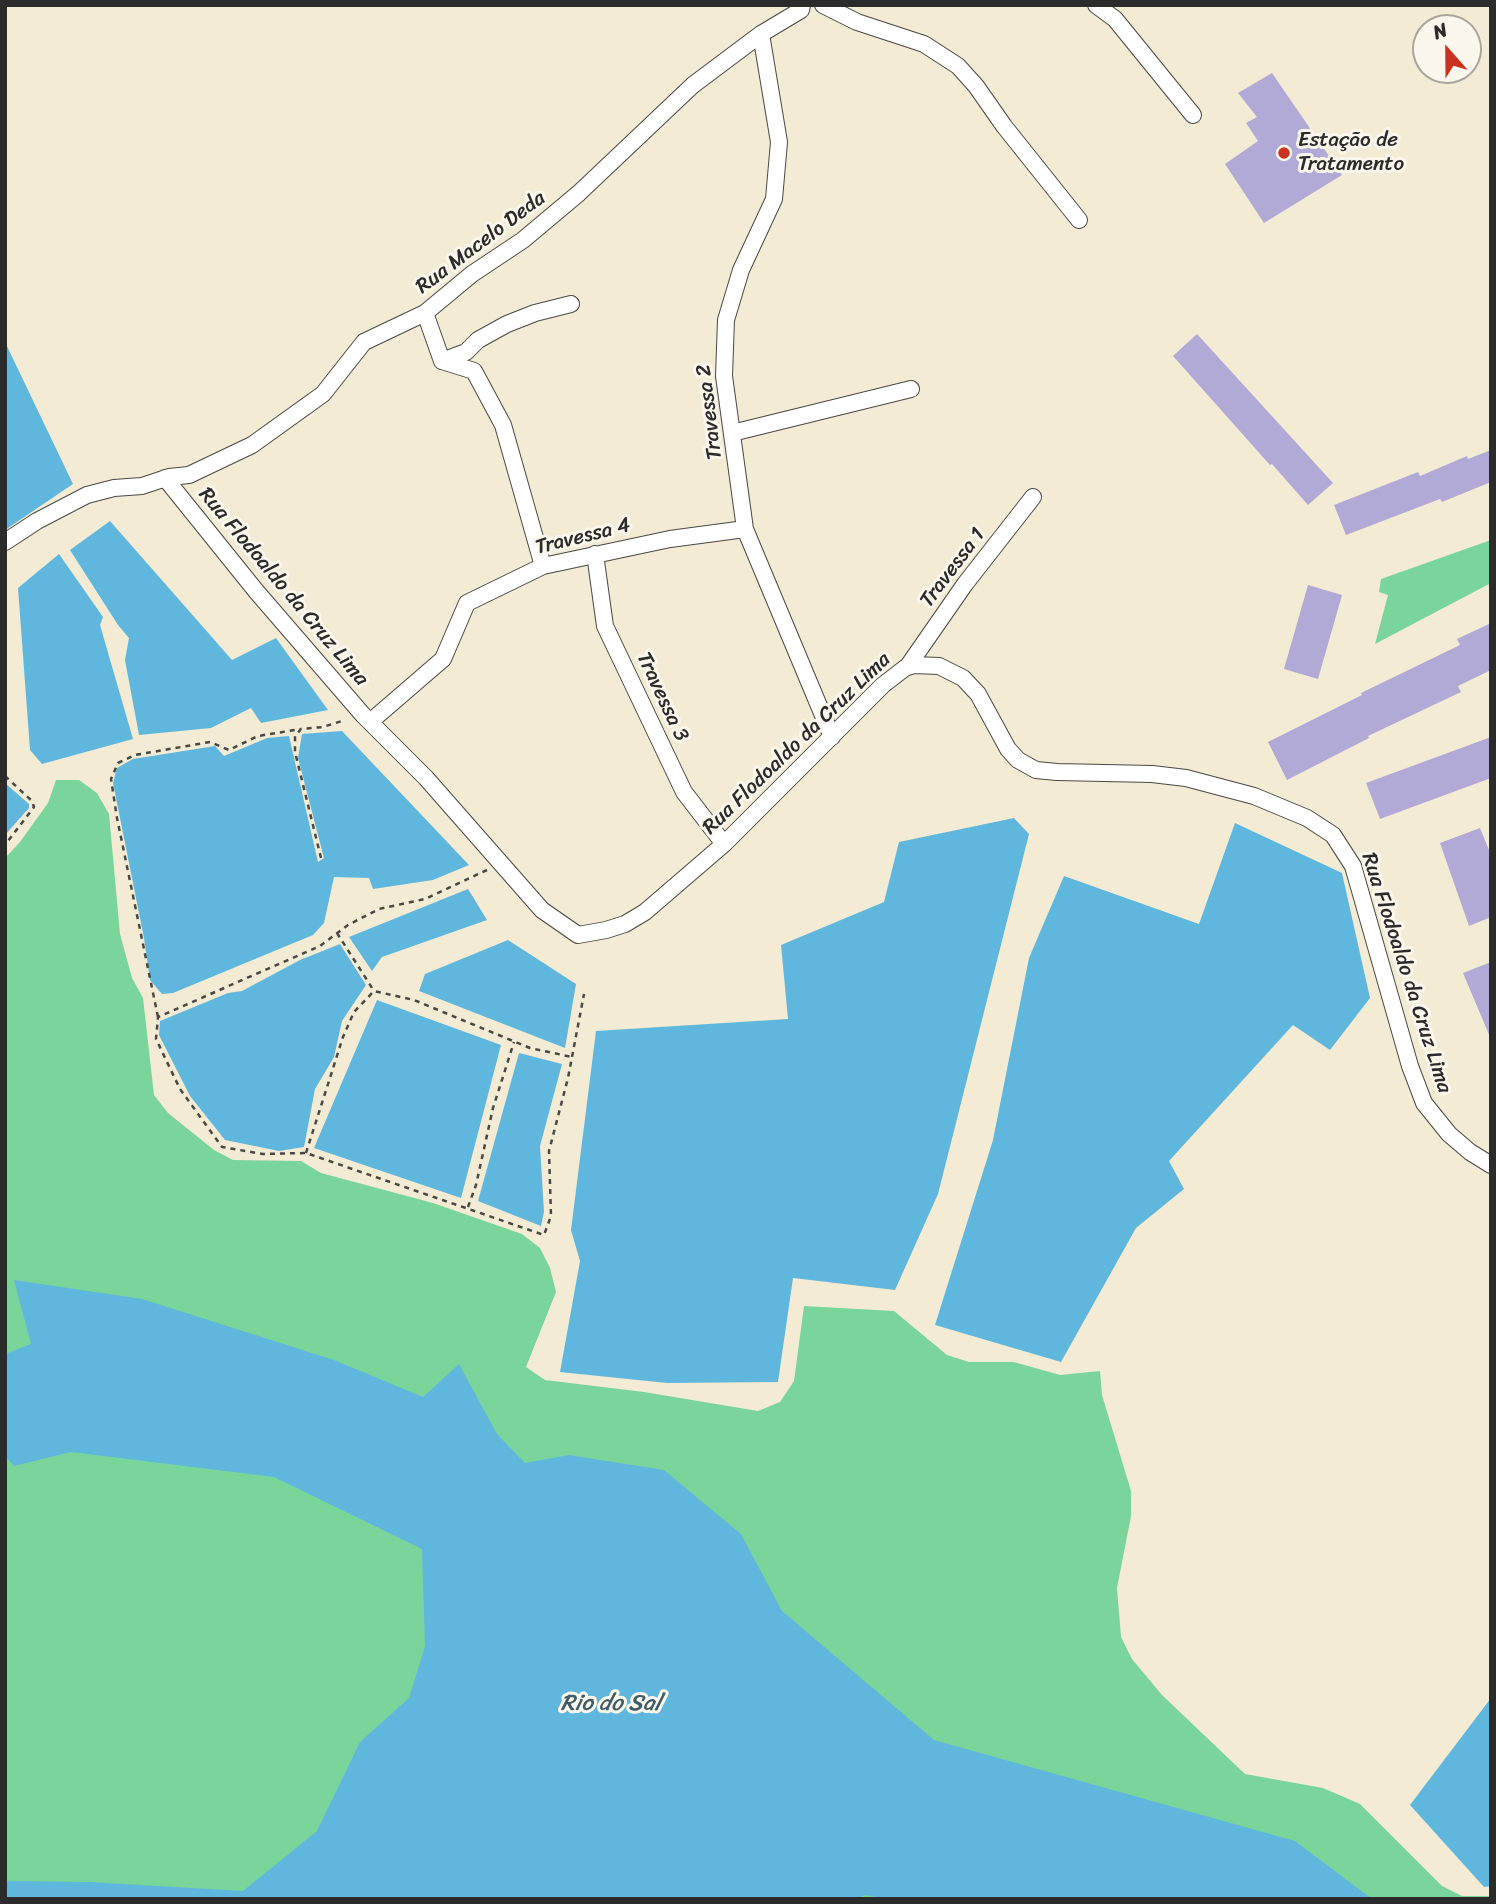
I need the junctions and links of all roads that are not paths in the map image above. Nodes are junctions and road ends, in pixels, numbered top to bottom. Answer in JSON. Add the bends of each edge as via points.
{"nodes":[{"id":1,"x":824,"y":5,"type":"edge"},
{"id":2,"x":1096,"y":5,"type":"edge"},
{"id":3,"x":807,"y":7,"type":"edge"},
{"id":4,"x":761,"y":34,"type":"junction"},
{"id":5,"x":1193,"y":115,"type":"dead end"},
{"id":6,"x":1079,"y":220,"type":"dead end"},
{"id":7,"x":571,"y":304,"type":"dead end"},
{"id":8,"x":425,"y":313,"type":"junction"},
{"id":9,"x":442,"y":361,"type":"junction"},
{"id":10,"x":911,"y":389,"type":"dead end"},
{"id":11,"x":732,"y":433,"type":"junction"},
{"id":12,"x":166,"y":478,"type":"junction"},
{"id":13,"x":1034,"y":497,"type":"dead end"},
{"id":14,"x":745,"y":529,"type":"junction"},
{"id":15,"x":5,"y":542,"type":"edge"},
{"id":16,"x":595,"y":554,"type":"junction"},
{"id":17,"x":543,"y":566,"type":"junction"},
{"id":18,"x":908,"y":666,"type":"junction"},
{"id":19,"x":366,"y":718,"type":"junction"},
{"id":20,"x":832,"y":737,"type":"junction"},
{"id":21,"x":724,"y":844,"type":"junction"},
{"id":22,"x":1491,"y":1165,"type":"edge"}],
"edges":[{"from":1,"to":6,"type":"street","via":[[857,22],[924,44],[957,66]]},
{"from":2,"to":5,"type":"street","via":[[1115,19]]},
{"from":3,"to":4,"type":"street","name":"Rua Macelo Deda"},
{"from":4,"to":8,"type":"street","name":"Rua Macelo Deda","via":[[693,85],[554,215]]},
{"from":4,"to":11,"type":"street","name":"Travessa 2","via":[[779,142],[774,199],[741,270],[726,320],[724,376]]},
{"from":7,"to":9,"type":"street","via":[[506,324],[466,352]]},
{"from":8,"to":9,"type":"street"},
{"from":8,"to":12,"type":"street","name":"Rua Macelo Deda","via":[[364,342],[323,394],[252,445],[188,475]]},
{"from":9,"to":17,"type":"street","via":[[474,371],[503,425]]},
{"from":10,"to":11,"type":"street"},
{"from":11,"to":14,"type":"street","name":"Travessa 2"},
{"from":12,"to":15,"type":"street","name":"Rua Macelo Deda","via":[[87,495]]},
{"from":12,"to":19,"type":"street","name":"Rua Flodoaldo da Cruz Lima"},
{"from":13,"to":18,"type":"street","name":"Travessa 1"},
{"from":14,"to":16,"type":"street","name":"Travessa 4"},
{"from":14,"to":20,"type":"street","name":"Travessa 2"},
{"from":16,"to":17,"type":"street","name":"Travessa 4"},
{"from":16,"to":21,"type":"street","name":"Travessa 3","via":[[605,626],[684,792]]},
{"from":17,"to":19,"type":"street","name":"Travessa 4","via":[[467,603],[443,659]]},
{"from":18,"to":20,"type":"street","name":"Rua Flodoaldo da Cruz Lima"},
{"from":18,"to":22,"type":"street","name":"Rua Flodoaldo da Cruz Lima","via":[[939,666],[964,678],[1008,749],[1028,767],[1186,778],[1277,805],[1333,835],[1353,866],[1424,1103],[1449,1134]]},
{"from":19,"to":21,"type":"street","name":"Rua Flodoaldo da Cruz Lima","via":[[552,919],[578,935],[625,923],[645,912]]},
{"from":20,"to":21,"type":"street","name":"Rua Flodoaldo da Cruz Lima"}]}
